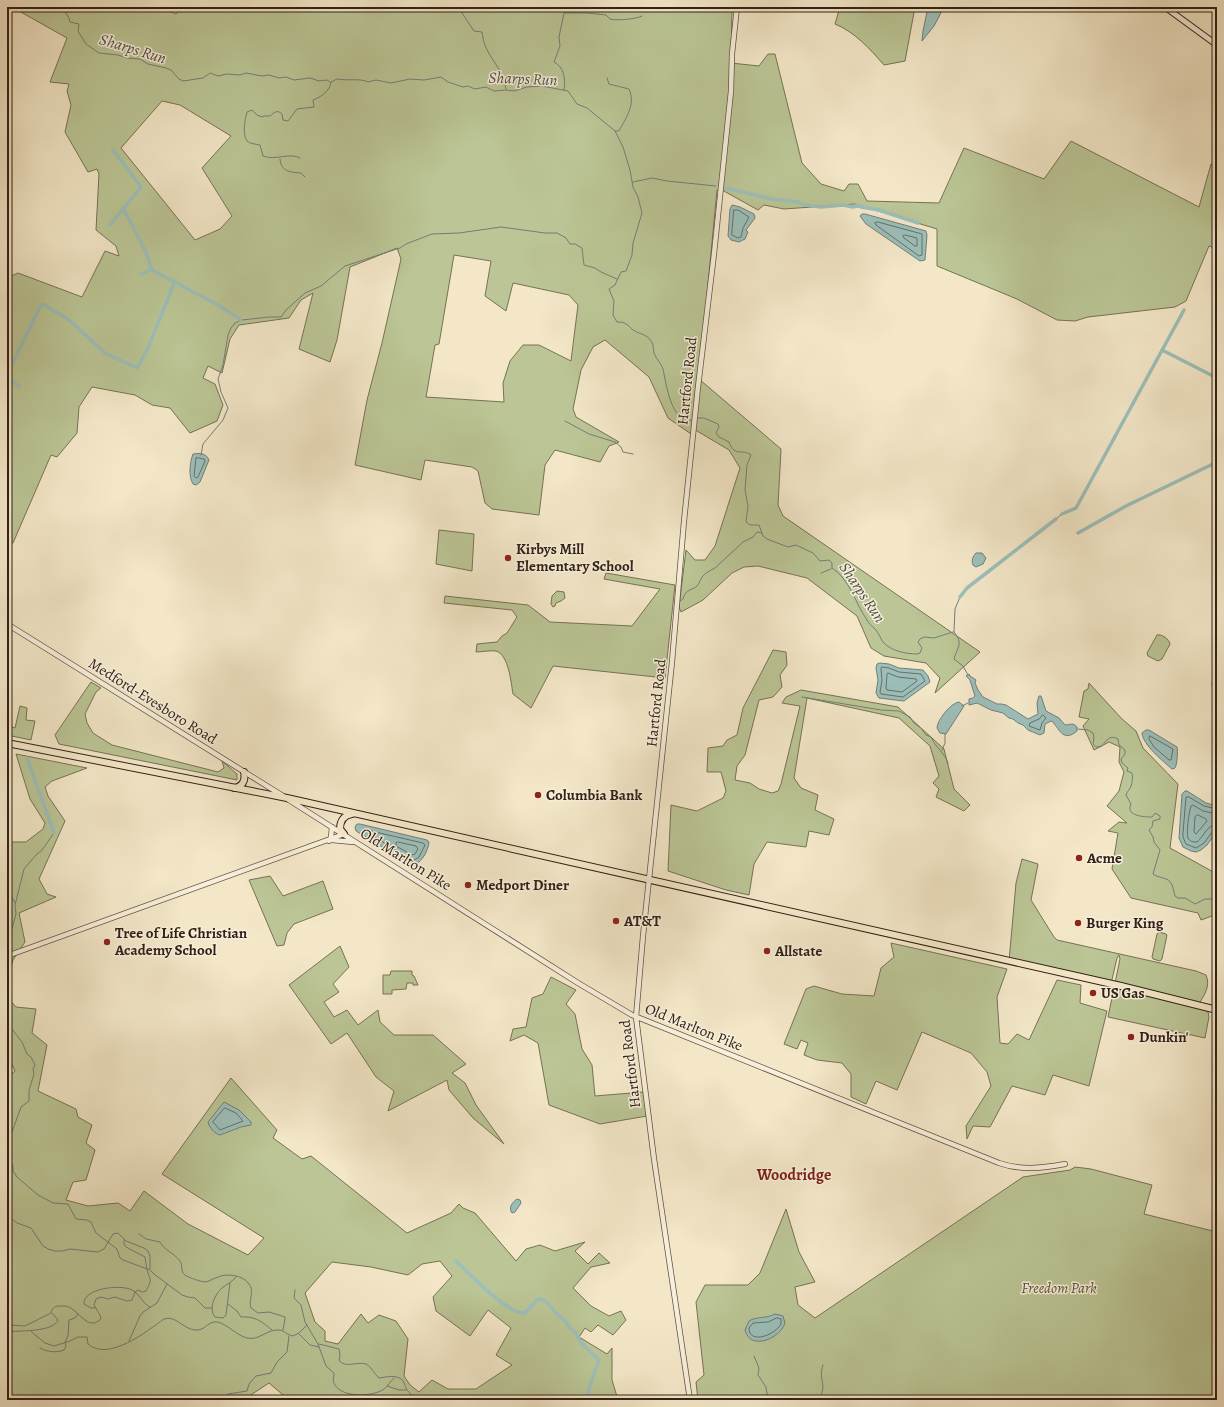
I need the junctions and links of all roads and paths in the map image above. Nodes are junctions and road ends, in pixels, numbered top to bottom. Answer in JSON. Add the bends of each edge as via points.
{"nodes":[{"id":1,"x":736,"y":7,"type":"edge"},
{"id":2,"x":1165,"y":7,"type":"edge"},
{"id":3,"x":1217,"y":45,"type":"edge"},
{"id":4,"x":7,"y":624,"type":"edge"},
{"id":5,"x":7,"y":743,"type":"edge"},
{"id":6,"x":244,"y":772,"type":"junction"},
{"id":7,"x":233,"y":788,"type":"junction"},
{"id":8,"x":287,"y":798,"type":"junction"},
{"id":9,"x":355,"y":814,"type":"junction"},
{"id":10,"x":332,"y":827,"type":"junction"},
{"id":11,"x":344,"y":834,"type":"junction"},
{"id":12,"x":329,"y":841,"type":"junction"},
{"id":13,"x":358,"y":844,"type":"junction"},
{"id":14,"x":650,"y":880,"type":"junction"},
{"id":15,"x":7,"y":956,"type":"edge"},
{"id":16,"x":1217,"y":1010,"type":"edge"},
{"id":17,"x":636,"y":1017,"type":"junction"},
{"id":18,"x":1066,"y":1164,"type":"dead end"},
{"id":19,"x":690,"y":1400,"type":"edge"}],
"edges":[{"from":1,"to":14,"type":"street","name":"Hartford Road","via":[[728,120],[695,409]]},
{"from":2,"to":3,"type":"main road"},
{"from":4,"to":6,"type":"street","name":"Medford-Evesboro Road"},
{"from":5,"to":7,"type":"highway"},
{"from":6,"to":7,"type":"highway","via":[[243,783]]},
{"from":6,"to":8,"type":"street","name":"Medford-Evesboro Road"},
{"from":7,"to":8,"type":"highway"},
{"from":8,"to":9,"type":"highway"},
{"from":8,"to":10,"type":"street","name":"Medford-Evesboro Road"},
{"from":9,"to":11,"type":"highway","via":[[347,815],[341,821],[340,829]]},
{"from":9,"to":14,"type":"highway"},
{"from":10,"to":11,"type":"street","name":"Old Marlton Pike"},
{"from":10,"to":12,"type":"street"},
{"from":11,"to":12,"type":"street"},
{"from":11,"to":13,"type":"street","name":"Old Marlton Pike"},
{"from":12,"to":13,"type":"street","via":[[344,840]]},
{"from":12,"to":15,"type":"street"},
{"from":13,"to":17,"type":"street","name":"Old Marlton Pike"},
{"from":14,"to":16,"type":"highway"},
{"from":14,"to":17,"type":"street","name":"Hartford Road","via":[[642,936]]},
{"from":17,"to":18,"type":"street","name":"Old Marlton Pike","via":[[999,1163],[1030,1169]]},
{"from":17,"to":19,"type":"street","name":"Hartford Road","via":[[654,1159]]}]}
